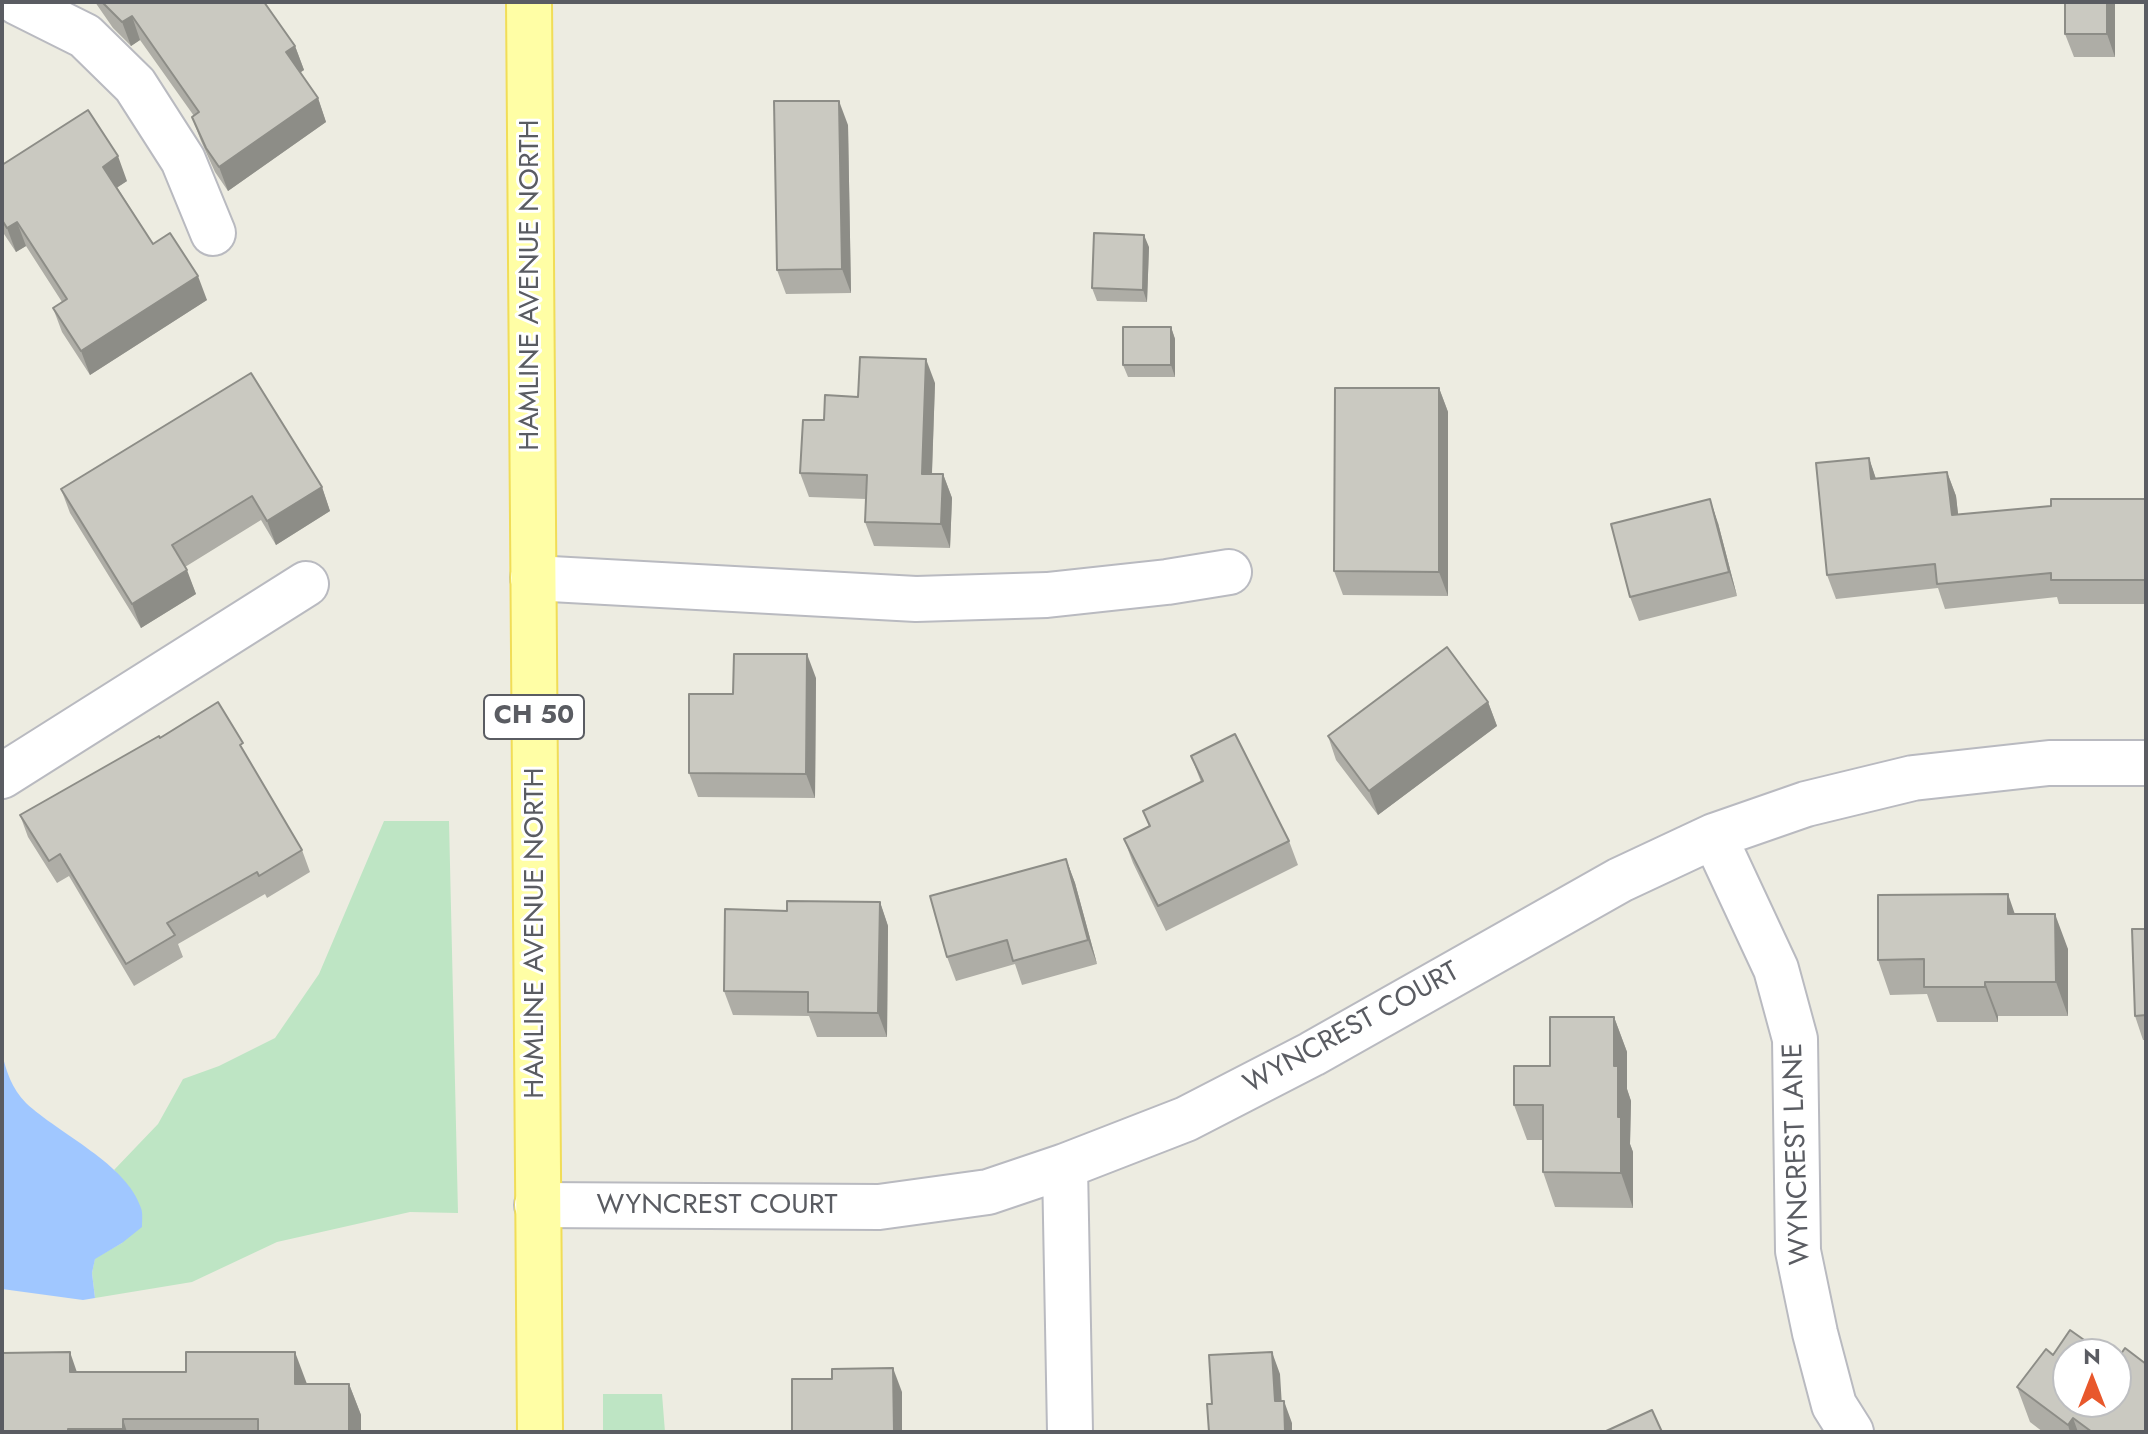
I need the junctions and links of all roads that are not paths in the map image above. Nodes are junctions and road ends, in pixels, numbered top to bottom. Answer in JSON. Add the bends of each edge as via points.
{"nodes":[{"id":1,"x":17,"y":2,"type":"edge"},
{"id":2,"x":529,"y":2,"type":"edge"},
{"id":3,"x":213,"y":233,"type":"dead end"},
{"id":4,"x":1229,"y":572,"type":"dead end"},
{"id":5,"x":533,"y":578,"type":"junction"},
{"id":6,"x":306,"y":584,"type":"dead end"},
{"id":7,"x":2146,"y":763,"type":"edge"},
{"id":8,"x":2,"y":776,"type":"edge"},
{"id":9,"x":1714,"y":836,"type":"junction"},
{"id":10,"x":1065,"y":1166,"type":"junction"},
{"id":11,"x":537,"y":1205,"type":"junction"},
{"id":12,"x":540,"y":1432,"type":"edge"},
{"id":13,"x":1070,"y":1432,"type":"edge"},
{"id":14,"x":1851,"y":1432,"type":"edge"}],
"edges":[{"from":1,"to":3,"type":"street","via":[[85,36],[135,85],[183,160]]},
{"from":2,"to":5,"type":"main road","name":"HAMLINE AVENUE NORTH","number":"CH 50"},
{"from":4,"to":5,"type":"street","via":[[1047,595],[916,599]]},
{"from":5,"to":11,"type":"main road","name":"HAMLINE AVENUE NORTH","number":"CH 50"},
{"from":6,"to":8,"type":"street"},
{"from":7,"to":9,"type":"street","name":"WYNCREST COURT","via":[[2049,763],[1913,778],[1806,804]]},
{"from":9,"to":10,"type":"street","name":"WYNCREST COURT","via":[[1620,880],[1186,1119]]},
{"from":9,"to":14,"type":"street","name":"WYNCREST LANE","via":[[1776,969],[1795,1039],[1798,1251],[1834,1405]]},
{"from":10,"to":11,"type":"street","name":"WYNCREST COURT","via":[[988,1192],[879,1207]]},
{"from":10,"to":13,"type":"street"},
{"from":11,"to":12,"type":"main road","name":"HAMLINE AVENUE NORTH","number":"CH 50"}]}
